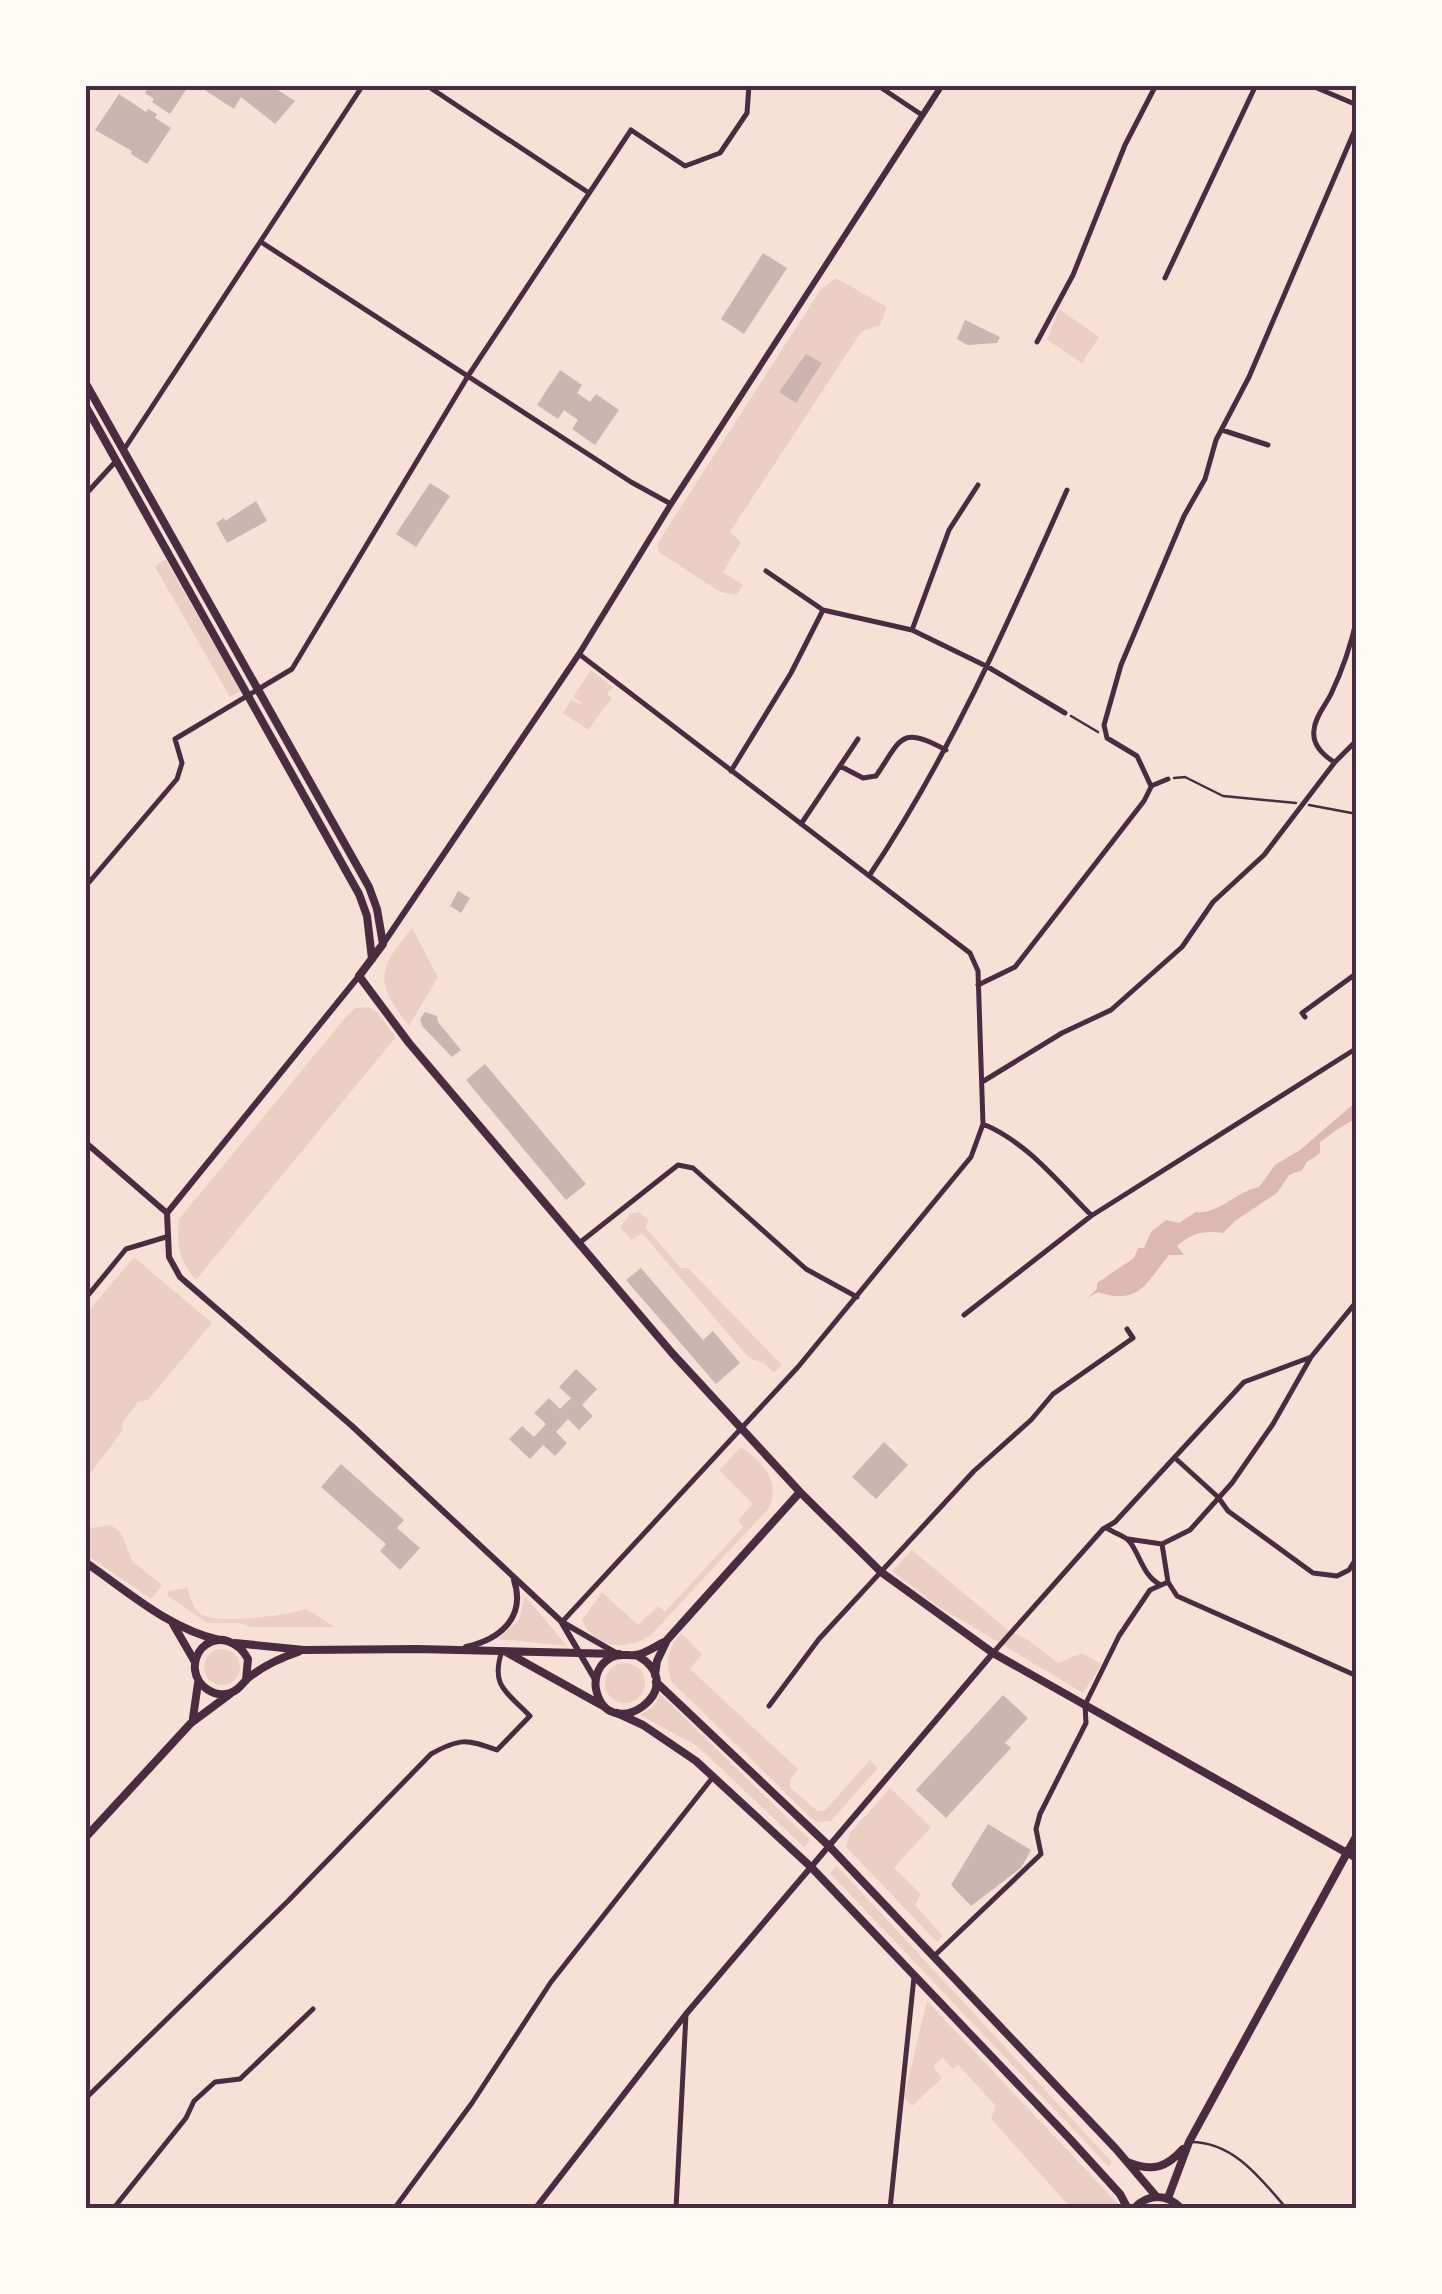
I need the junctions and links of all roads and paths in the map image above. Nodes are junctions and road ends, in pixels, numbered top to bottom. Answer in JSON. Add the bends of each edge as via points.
{"nodes":[{"id":1,"x":363,"y":85,"type":"edge"},
{"id":2,"x":426,"y":85,"type":"edge"},
{"id":3,"x":749,"y":85,"type":"edge"},
{"id":4,"x":876,"y":85,"type":"edge"},
{"id":5,"x":942,"y":85,"type":"edge"},
{"id":6,"x":1156,"y":85,"type":"edge"},
{"id":7,"x":1256,"y":85,"type":"edge"},
{"id":8,"x":1310,"y":85,"type":"edge"},
{"id":9,"x":1357,"y":105,"type":"edge"},
{"id":10,"x":922,"y":114,"type":"junction"},
{"id":11,"x":1357,"y":125,"type":"edge"},
{"id":12,"x":590,"y":193,"type":"junction"},
{"id":13,"x":260,"y":241,"type":"junction"},
{"id":14,"x":1166,"y":278,"type":"dead end"},
{"id":15,"x":1037,"y":342,"type":"dead end"},
{"id":16,"x":468,"y":376,"type":"junction"},
{"id":17,"x":85,"y":382,"type":"edge"},
{"id":18,"x":85,"y":405,"type":"edge"},
{"id":19,"x":1222,"y":430,"type":"junction"},
{"id":20,"x":1268,"y":445,"type":"dead end"},
{"id":21,"x":124,"y":450,"type":"junction"},
{"id":22,"x":116,"y":461,"type":"junction"},
{"id":23,"x":978,"y":485,"type":"dead end"},
{"id":24,"x":1067,"y":490,"type":"dead end"},
{"id":25,"x":85,"y":495,"type":"edge"},
{"id":26,"x":671,"y":504,"type":"junction"},
{"id":27,"x":766,"y":571,"type":"dead end"},
{"id":28,"x":823,"y":610,"type":"junction"},
{"id":29,"x":1357,"y":618,"type":"edge"},
{"id":30,"x":912,"y":630,"type":"junction"},
{"id":31,"x":579,"y":654,"type":"junction"},
{"id":32,"x":988,"y":667,"type":"junction"},
{"id":33,"x":258,"y":690,"type":"junction"},
{"id":34,"x":248,"y":696,"type":"junction"},
{"id":35,"x":1065,"y":713,"type":"joint"},
{"id":36,"x":1107,"y":738,"type":"junction"},
{"id":37,"x":858,"y":739,"type":"dead end"},
{"id":38,"x":1357,"y":740,"type":"edge"},
{"id":39,"x":946,"y":750,"type":"junction"},
{"id":40,"x":1335,"y":762,"type":"junction"},
{"id":41,"x":840,"y":766,"type":"junction"},
{"id":42,"x":732,"y":770,"type":"junction"},
{"id":43,"x":1168,"y":779,"type":"joint"},
{"id":44,"x":1151,"y":786,"type":"junction"},
{"id":45,"x":1302,"y":804,"type":"junction"},
{"id":46,"x":1357,"y":814,"type":"edge"},
{"id":47,"x":801,"y":824,"type":"junction"},
{"id":48,"x":869,"y":876,"type":"junction"},
{"id":49,"x":85,"y":887,"type":"edge"},
{"id":50,"x":383,"y":944,"type":"junction"},
{"id":51,"x":372,"y":959,"type":"junction"},
{"id":52,"x":1357,"y":973,"type":"edge"},
{"id":53,"x":360,"y":976,"type":"junction"},
{"id":54,"x":978,"y":985,"type":"junction"},
{"id":55,"x":1305,"y":1017,"type":"dead end"},
{"id":56,"x":1357,"y":1048,"type":"edge"},
{"id":57,"x":982,"y":1082,"type":"junction"},
{"id":58,"x":983,"y":1124,"type":"junction"},
{"id":59,"x":85,"y":1142,"type":"edge"},
{"id":60,"x":167,"y":1213,"type":"junction"},
{"id":61,"x":1092,"y":1216,"type":"junction"},
{"id":62,"x":166,"y":1237,"type":"junction"},
{"id":63,"x":577,"y":1244,"type":"junction"},
{"id":64,"x":857,"y":1296,"type":"junction"},
{"id":65,"x":85,"y":1300,"type":"edge"},
{"id":66,"x":1357,"y":1301,"type":"edge"},
{"id":67,"x":964,"y":1315,"type":"dead end"},
{"id":68,"x":1127,"y":1328,"type":"dead end"},
{"id":69,"x":1310,"y":1357,"type":"junction"},
{"id":70,"x":742,"y":1428,"type":"junction"},
{"id":71,"x":1175,"y":1458,"type":"junction"},
{"id":72,"x":800,"y":1492,"type":"junction"},
{"id":73,"x":1218,"y":1497,"type":"junction"},
{"id":74,"x":1106,"y":1527,"type":"junction"},
{"id":75,"x":1128,"y":1538,"type":"junction"},
{"id":76,"x":1162,"y":1544,"type":"junction"},
{"id":77,"x":1357,"y":1557,"type":"edge"},
{"id":78,"x":85,"y":1562,"type":"edge"},
{"id":79,"x":881,"y":1572,"type":"junction"},
{"id":80,"x":514,"y":1578,"type":"junction"},
{"id":81,"x":1164,"y":1584,"type":"junction"},
{"id":82,"x":170,"y":1620,"type":"junction"},
{"id":83,"x":562,"y":1622,"type":"junction"},
{"id":84,"x":219,"y":1640,"type":"junction"},
{"id":85,"x":667,"y":1640,"type":"junction"},
{"id":86,"x":235,"y":1643,"type":"junction"},
{"id":87,"x":304,"y":1650,"type":"junction"},
{"id":88,"x":457,"y":1650,"type":"junction"},
{"id":89,"x":502,"y":1650,"type":"junction"},
{"id":90,"x":992,"y":1652,"type":"junction"},
{"id":91,"x":579,"y":1653,"type":"junction"},
{"id":92,"x":619,"y":1654,"type":"junction"},
{"id":93,"x":636,"y":1655,"type":"junction"},
{"id":94,"x":195,"y":1662,"type":"junction"},
{"id":95,"x":1357,"y":1676,"type":"edge"},
{"id":96,"x":656,"y":1679,"type":"junction"},
{"id":97,"x":198,"y":1680,"type":"junction"},
{"id":98,"x":246,"y":1680,"type":"junction"},
{"id":99,"x":596,"y":1681,"type":"junction"},
{"id":100,"x":234,"y":1692,"type":"junction"},
{"id":101,"x":1085,"y":1705,"type":"junction"},
{"id":102,"x":769,"y":1706,"type":"dead end"},
{"id":103,"x":614,"y":1711,"type":"junction"},
{"id":104,"x":191,"y":1722,"type":"junction"},
{"id":105,"x":713,"y":1776,"type":"junction"},
{"id":106,"x":1357,"y":1835,"type":"edge"},
{"id":107,"x":85,"y":1838,"type":"edge"},
{"id":108,"x":829,"y":1846,"type":"junction"},
{"id":109,"x":1347,"y":1854,"type":"junction"},
{"id":110,"x":1357,"y":1860,"type":"edge"},
{"id":111,"x":812,"y":1866,"type":"junction"},
{"id":112,"x":933,"y":1957,"type":"junction"},
{"id":113,"x":914,"y":1977,"type":"junction"},
{"id":114,"x":312,"y":2010,"type":"dead end"},
{"id":115,"x":686,"y":2014,"type":"junction"},
{"id":116,"x":85,"y":2099,"type":"edge"},
{"id":117,"x":1190,"y":2142,"type":"junction"},
{"id":118,"x":1128,"y":2162,"type":"junction"},
{"id":119,"x":546,"y":2196,"type":"junction"},
{"id":120,"x":1156,"y":2196,"type":"junction"},
{"id":121,"x":1168,"y":2198,"type":"junction"},
{"id":122,"x":112,"y":2209,"type":"edge"},
{"id":123,"x":394,"y":2209,"type":"edge"},
{"id":124,"x":534,"y":2209,"type":"edge"},
{"id":125,"x":544,"y":2209,"type":"edge"},
{"id":126,"x":676,"y":2209,"type":"edge"},
{"id":127,"x":890,"y":2209,"type":"edge"},
{"id":128,"x":1130,"y":2209,"type":"edge"},
{"id":129,"x":1182,"y":2209,"type":"edge"},
{"id":130,"x":1287,"y":2209,"type":"edge"}],
"edges":[{"from":1,"to":13,"type":"street"},
{"from":2,"to":12,"type":"street"},
{"from":3,"to":12,"type":"street","via":[[747,113],[720,153],[685,166],[631,130]]},
{"from":4,"to":10,"type":"street"},
{"from":5,"to":10,"type":"street"},
{"from":6,"to":15,"type":"street"},
{"from":7,"to":14,"type":"street"},
{"from":8,"to":9,"type":"street"},
{"from":10,"to":26,"type":"street"},
{"from":11,"to":19,"type":"street"},
{"from":12,"to":16,"type":"street"},
{"from":13,"to":16,"type":"street"},
{"from":13,"to":21,"type":"street"},
{"from":16,"to":26,"type":"street"},
{"from":16,"to":33,"type":"street","via":[[292,669]]},
{"from":17,"to":21,"type":"main road"},
{"from":18,"to":22,"type":"main road"},
{"from":19,"to":20,"type":"street"},
{"from":19,"to":36,"type":"street","via":[[1122,665],[1104,725]]},
{"from":21,"to":22,"type":"street"},
{"from":21,"to":33,"type":"main road"},
{"from":22,"to":25,"type":"street"},
{"from":22,"to":34,"type":"main road"},
{"from":23,"to":30,"type":"street","via":[[950,530]]},
{"from":24,"to":32,"type":"street"},
{"from":26,"to":31,"type":"street"},
{"from":27,"to":28,"type":"street"},
{"from":28,"to":30,"type":"street"},
{"from":28,"to":42,"type":"street"},
{"from":29,"to":40,"type":"street","via":[[1349,653],[1313,732],[1325,757]]},
{"from":30,"to":32,"type":"street"},
{"from":31,"to":42,"type":"street"},
{"from":31,"to":50,"type":"street"},
{"from":32,"to":35,"type":"street"},
{"from":32,"to":39,"type":"street"},
{"from":33,"to":34,"type":"street"},
{"from":33,"to":50,"type":"main road","via":[[369,888]]},
{"from":34,"to":49,"type":"street","via":[[174,740],[182,763],[178,779]]},
{"from":34,"to":51,"type":"main road","via":[[359,894]]},
{"from":35,"to":36,"type":"path"},
{"from":36,"to":44,"type":"street","via":[[1137,756]]},
{"from":37,"to":41,"type":"street"},
{"from":38,"to":40,"type":"street"},
{"from":39,"to":41,"type":"street","via":[[913,736],[899,743],[876,776],[863,778]]},
{"from":39,"to":48,"type":"street"},
{"from":40,"to":45,"type":"street"},
{"from":41,"to":47,"type":"street"},
{"from":42,"to":47,"type":"street"},
{"from":43,"to":44,"type":"street"},
{"from":43,"to":45,"type":"path","via":[[1185,777],[1223,796]]},
{"from":44,"to":54,"type":"street","via":[[1015,967]]},
{"from":45,"to":46,"type":"path"},
{"from":45,"to":57,"type":"street","via":[[1264,854],[1212,902],[1182,947],[1111,1010]]},
{"from":47,"to":48,"type":"street"},
{"from":48,"to":54,"type":"street","via":[[970,953]]},
{"from":50,"to":51,"type":"main road"},
{"from":51,"to":53,"type":"main road"},
{"from":52,"to":55,"type":"street"},
{"from":53,"to":60,"type":"street"},
{"from":53,"to":63,"type":"main road"},
{"from":54,"to":57,"type":"street"},
{"from":56,"to":61,"type":"street"},
{"from":57,"to":58,"type":"street"},
{"from":58,"to":61,"type":"street","via":[[1031,1154]]},
{"from":58,"to":64,"type":"street","via":[[971,1157]]},
{"from":59,"to":60,"type":"street"},
{"from":60,"to":62,"type":"street"},
{"from":61,"to":67,"type":"street"},
{"from":62,"to":65,"type":"street","via":[[126,1249]]},
{"from":62,"to":80,"type":"street","via":[[180,1277]]},
{"from":63,"to":64,"type":"street","via":[[683,1164],[806,1269]]},
{"from":63,"to":70,"type":"main road"},
{"from":64,"to":70,"type":"street"},
{"from":66,"to":69,"type":"street"},
{"from":68,"to":79,"type":"street","via":[[1133,1338],[1052,1394]]},
{"from":69,"to":71,"type":"street","via":[[1244,1382]]},
{"from":69,"to":73,"type":"street","via":[[1272,1424]]},
{"from":70,"to":72,"type":"main road"},
{"from":70,"to":83,"type":"street"},
{"from":71,"to":73,"type":"street"},
{"from":71,"to":74,"type":"street"},
{"from":72,"to":79,"type":"main road"},
{"from":72,"to":85,"type":"main road"},
{"from":73,"to":76,"type":"street","via":[[1190,1530]]},
{"from":73,"to":77,"type":"street","via":[[1228,1512],[1314,1574],[1337,1576]]},
{"from":74,"to":75,"type":"street"},
{"from":74,"to":90,"type":"street"},
{"from":75,"to":76,"type":"street"},
{"from":75,"to":81,"type":"street","via":[[1153,1581]]},
{"from":76,"to":81,"type":"street"},
{"from":78,"to":82,"type":"main road"},
{"from":79,"to":90,"type":"main road"},
{"from":79,"to":102,"type":"street"},
{"from":80,"to":83,"type":"street"},
{"from":80,"to":88,"type":"street","via":[[519,1601],[510,1624]]},
{"from":81,"to":95,"type":"street","via":[[1177,1596]]},
{"from":81,"to":101,"type":"street","via":[[1150,1590],[1118,1636]]},
{"from":82,"to":84,"type":"main road"},
{"from":82,"to":94,"type":"main road"},
{"from":83,"to":91,"type":"street"},
{"from":83,"to":92,"type":"street"},
{"from":84,"to":86,"type":"main road"},
{"from":84,"to":94,"type":"main road","via":[[202,1648]]},
{"from":85,"to":93,"type":"main road"},
{"from":85,"to":96,"type":"main road"},
{"from":86,"to":87,"type":"main road"},
{"from":86,"to":98,"type":"main road","via":[[248,1659]]},
{"from":87,"to":88,"type":"main road"},
{"from":87,"to":98,"type":"main road"},
{"from":88,"to":89,"type":"main road"},
{"from":89,"to":91,"type":"main road"},
{"from":89,"to":103,"type":"main road"},
{"from":89,"to":116,"type":"street","via":[[497,1681],[530,1716],[497,1750],[470,1740],[431,1754]]},
{"from":90,"to":101,"type":"main road"},
{"from":90,"to":108,"type":"street"},
{"from":91,"to":92,"type":"main road"},
{"from":91,"to":99,"type":"street"},
{"from":92,"to":93,"type":"main road"},
{"from":92,"to":99,"type":"main road","via":[[603,1664]]},
{"from":93,"to":96,"type":"main road"},
{"from":94,"to":97,"type":"main road"},
{"from":96,"to":103,"type":"main road","via":[[645,1707]]},
{"from":96,"to":108,"type":"main road"},
{"from":97,"to":100,"type":"main road","via":[[210,1692]]},
{"from":97,"to":104,"type":"main road"},
{"from":98,"to":100,"type":"main road"},
{"from":99,"to":103,"type":"main road","via":[[600,1700]]},
{"from":100,"to":104,"type":"main road"},
{"from":101,"to":109,"type":"main road"},
{"from":101,"to":112,"type":"street","via":[[1086,1723],[1040,1814],[1040,1854]]},
{"from":103,"to":105,"type":"main road"},
{"from":104,"to":107,"type":"main road"},
{"from":105,"to":111,"type":"main road"},
{"from":105,"to":123,"type":"street","via":[[551,1982]]},
{"from":106,"to":109,"type":"main road"},
{"from":108,"to":111,"type":"street"},
{"from":108,"to":112,"type":"main road"},
{"from":109,"to":110,"type":"street"},
{"from":109,"to":117,"type":"main road"},
{"from":111,"to":113,"type":"main road"},
{"from":111,"to":115,"type":"street"},
{"from":112,"to":118,"type":"main road"},
{"from":113,"to":127,"type":"street"},
{"from":113,"to":128,"type":"main road"},
{"from":114,"to":122,"type":"street","via":[[240,2080],[216,2082],[194,2100]]},
{"from":115,"to":119,"type":"street"},
{"from":115,"to":126,"type":"street"},
{"from":117,"to":118,"type":"main road","via":[[1158,2168]]},
{"from":117,"to":121,"type":"main road"},
{"from":117,"to":130,"type":"lane","via":[[1208,2142],[1246,2164]]},
{"from":118,"to":120,"type":"main road"},
{"from":119,"to":124,"type":"street"},
{"from":119,"to":125,"type":"street"},
{"from":120,"to":121,"type":"main road"},
{"from":120,"to":128,"type":"main road"},
{"from":121,"to":129,"type":"main road"}]}
